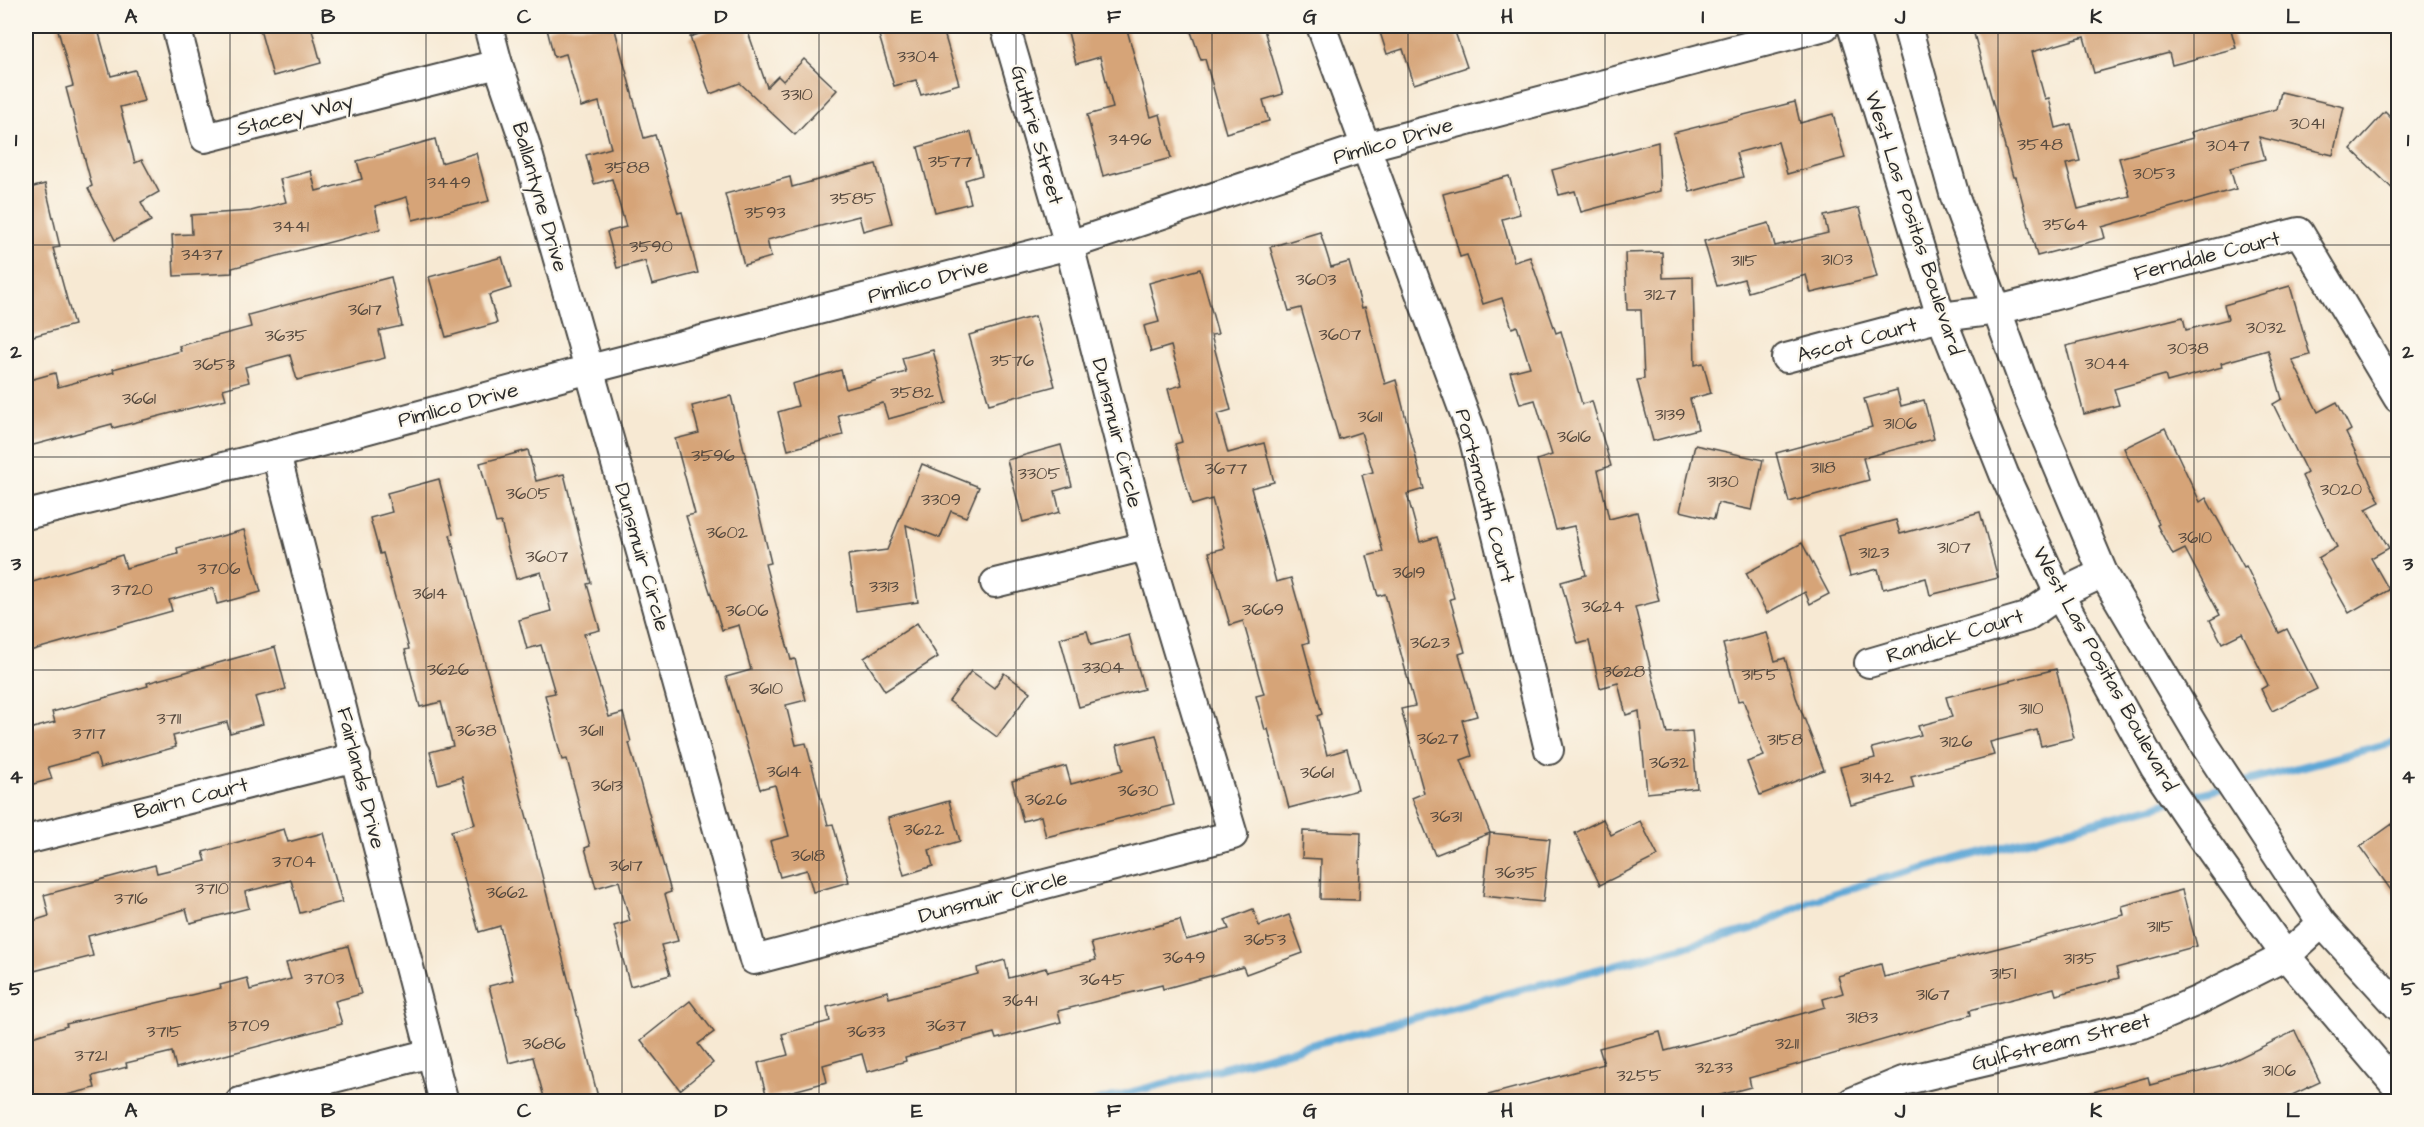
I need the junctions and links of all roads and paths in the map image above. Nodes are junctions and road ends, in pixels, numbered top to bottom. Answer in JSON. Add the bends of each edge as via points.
{"nodes":[{"id":1,"x":176,"y":26,"type":"edge"},
{"id":2,"x":488,"y":26,"type":"edge"},
{"id":3,"x":1005,"y":26,"type":"edge"},
{"id":4,"x":1321,"y":26,"type":"edge"},
{"id":5,"x":1825,"y":26,"type":"edge"},
{"id":6,"x":1852,"y":26,"type":"edge"},
{"id":7,"x":1907,"y":26,"type":"edge"},
{"id":8,"x":498,"y":64,"type":"junction"},
{"id":9,"x":1365,"y":147,"type":"junction"},
{"id":10,"x":1069,"y":245,"type":"junction"},
{"id":11,"x":1998,"y":310,"type":"junction"},
{"id":12,"x":1941,"y":317,"type":"junction"},
{"id":13,"x":1786,"y":358,"type":"dead end"},
{"id":14,"x":590,"y":369,"type":"junction"},
{"id":15,"x":2398,"y":398,"type":"edge"},
{"id":16,"x":276,"y":454,"type":"junction"},
{"id":17,"x":26,"y":515,"type":"edge"},
{"id":18,"x":1146,"y":546,"type":"junction"},
{"id":19,"x":2103,"y":573,"type":"junction"},
{"id":20,"x":995,"y":583,"type":"dead end"},
{"id":21,"x":2059,"y":594,"type":"junction"},
{"id":22,"x":1869,"y":663,"type":"dead end"},
{"id":23,"x":1549,"y":750,"type":"dead end"},
{"id":24,"x":356,"y":757,"type":"junction"},
{"id":25,"x":26,"y":840,"type":"edge"},
{"id":26,"x":2322,"y":923,"type":"junction"},
{"id":27,"x":2286,"y":956,"type":"junction"},
{"id":28,"x":2398,"y":1006,"type":"edge"},
{"id":29,"x":431,"y":1053,"type":"junction"},
{"id":30,"x":2398,"y":1088,"type":"edge"},
{"id":31,"x":240,"y":1101,"type":"edge"},
{"id":32,"x":444,"y":1101,"type":"edge"},
{"id":33,"x":1852,"y":1101,"type":"edge"}],
"edges":[{"from":1,"to":8,"type":"street","name":"Stacey Way","via":[[205,138]]},
{"from":2,"to":8,"type":"street","name":"Ballantyne Drive"},
{"from":3,"to":10,"type":"street","name":"Guthrie Street"},
{"from":4,"to":9,"type":"street"},
{"from":5,"to":9,"type":"street","name":"Pimlico Drive"},
{"from":6,"to":12,"type":"street","name":"West Las Positas Boulevard"},
{"from":7,"to":11,"type":"street","via":[[1955,196]]},
{"from":8,"to":14,"type":"street","name":"Ballantyne Drive","via":[[525,143]]},
{"from":9,"to":10,"type":"street","name":"Pimlico Drive"},
{"from":9,"to":23,"type":"street","name":"Portsmouth Court","via":[[1473,436]]},
{"from":10,"to":14,"type":"street","name":"Pimlico Drive"},
{"from":10,"to":18,"type":"street","name":"Dunsmuir Circle"},
{"from":11,"to":12,"type":"street","name":"Ascot Court"},
{"from":11,"to":15,"type":"street","name":"Ferndale Court","via":[[2299,232]]},
{"from":11,"to":19,"type":"street","via":[[2030,400]]},
{"from":12,"to":13,"type":"street","name":"Ascot Court"},
{"from":12,"to":21,"type":"street","name":"West Las Positas Boulevard","via":[[2004,474]]},
{"from":14,"to":16,"type":"street","name":"Pimlico Drive"},
{"from":14,"to":18,"type":"street","name":"Dunsmuir Circle","via":[[754,960],[1233,835]]},
{"from":16,"to":17,"type":"street","name":"Pimlico Drive"},
{"from":16,"to":24,"type":"street","name":"Fairlands Drive"},
{"from":18,"to":20,"type":"street"},
{"from":19,"to":21,"type":"street","name":"Randick Court"},
{"from":19,"to":26,"type":"street","via":[[2206,747]]},
{"from":21,"to":22,"type":"street","name":"Randick Court","via":[[2026,617]]},
{"from":21,"to":27,"type":"street","name":"West Las Positas Boulevard","via":[[2155,768]]},
{"from":24,"to":25,"type":"street","name":"Bairn Court"},
{"from":24,"to":29,"type":"street","name":"Fairlands Drive"},
{"from":26,"to":27,"type":"street","name":"Gulfstream Street"},
{"from":26,"to":28,"type":"street"},
{"from":27,"to":30,"type":"street","name":"West Las Positas Boulevard"},
{"from":27,"to":33,"type":"street","name":"Gulfstream Street","via":[[2143,1024],[1904,1081]]},
{"from":29,"to":31,"type":"street"},
{"from":29,"to":32,"type":"street","name":"Fairlands Drive"}]}
